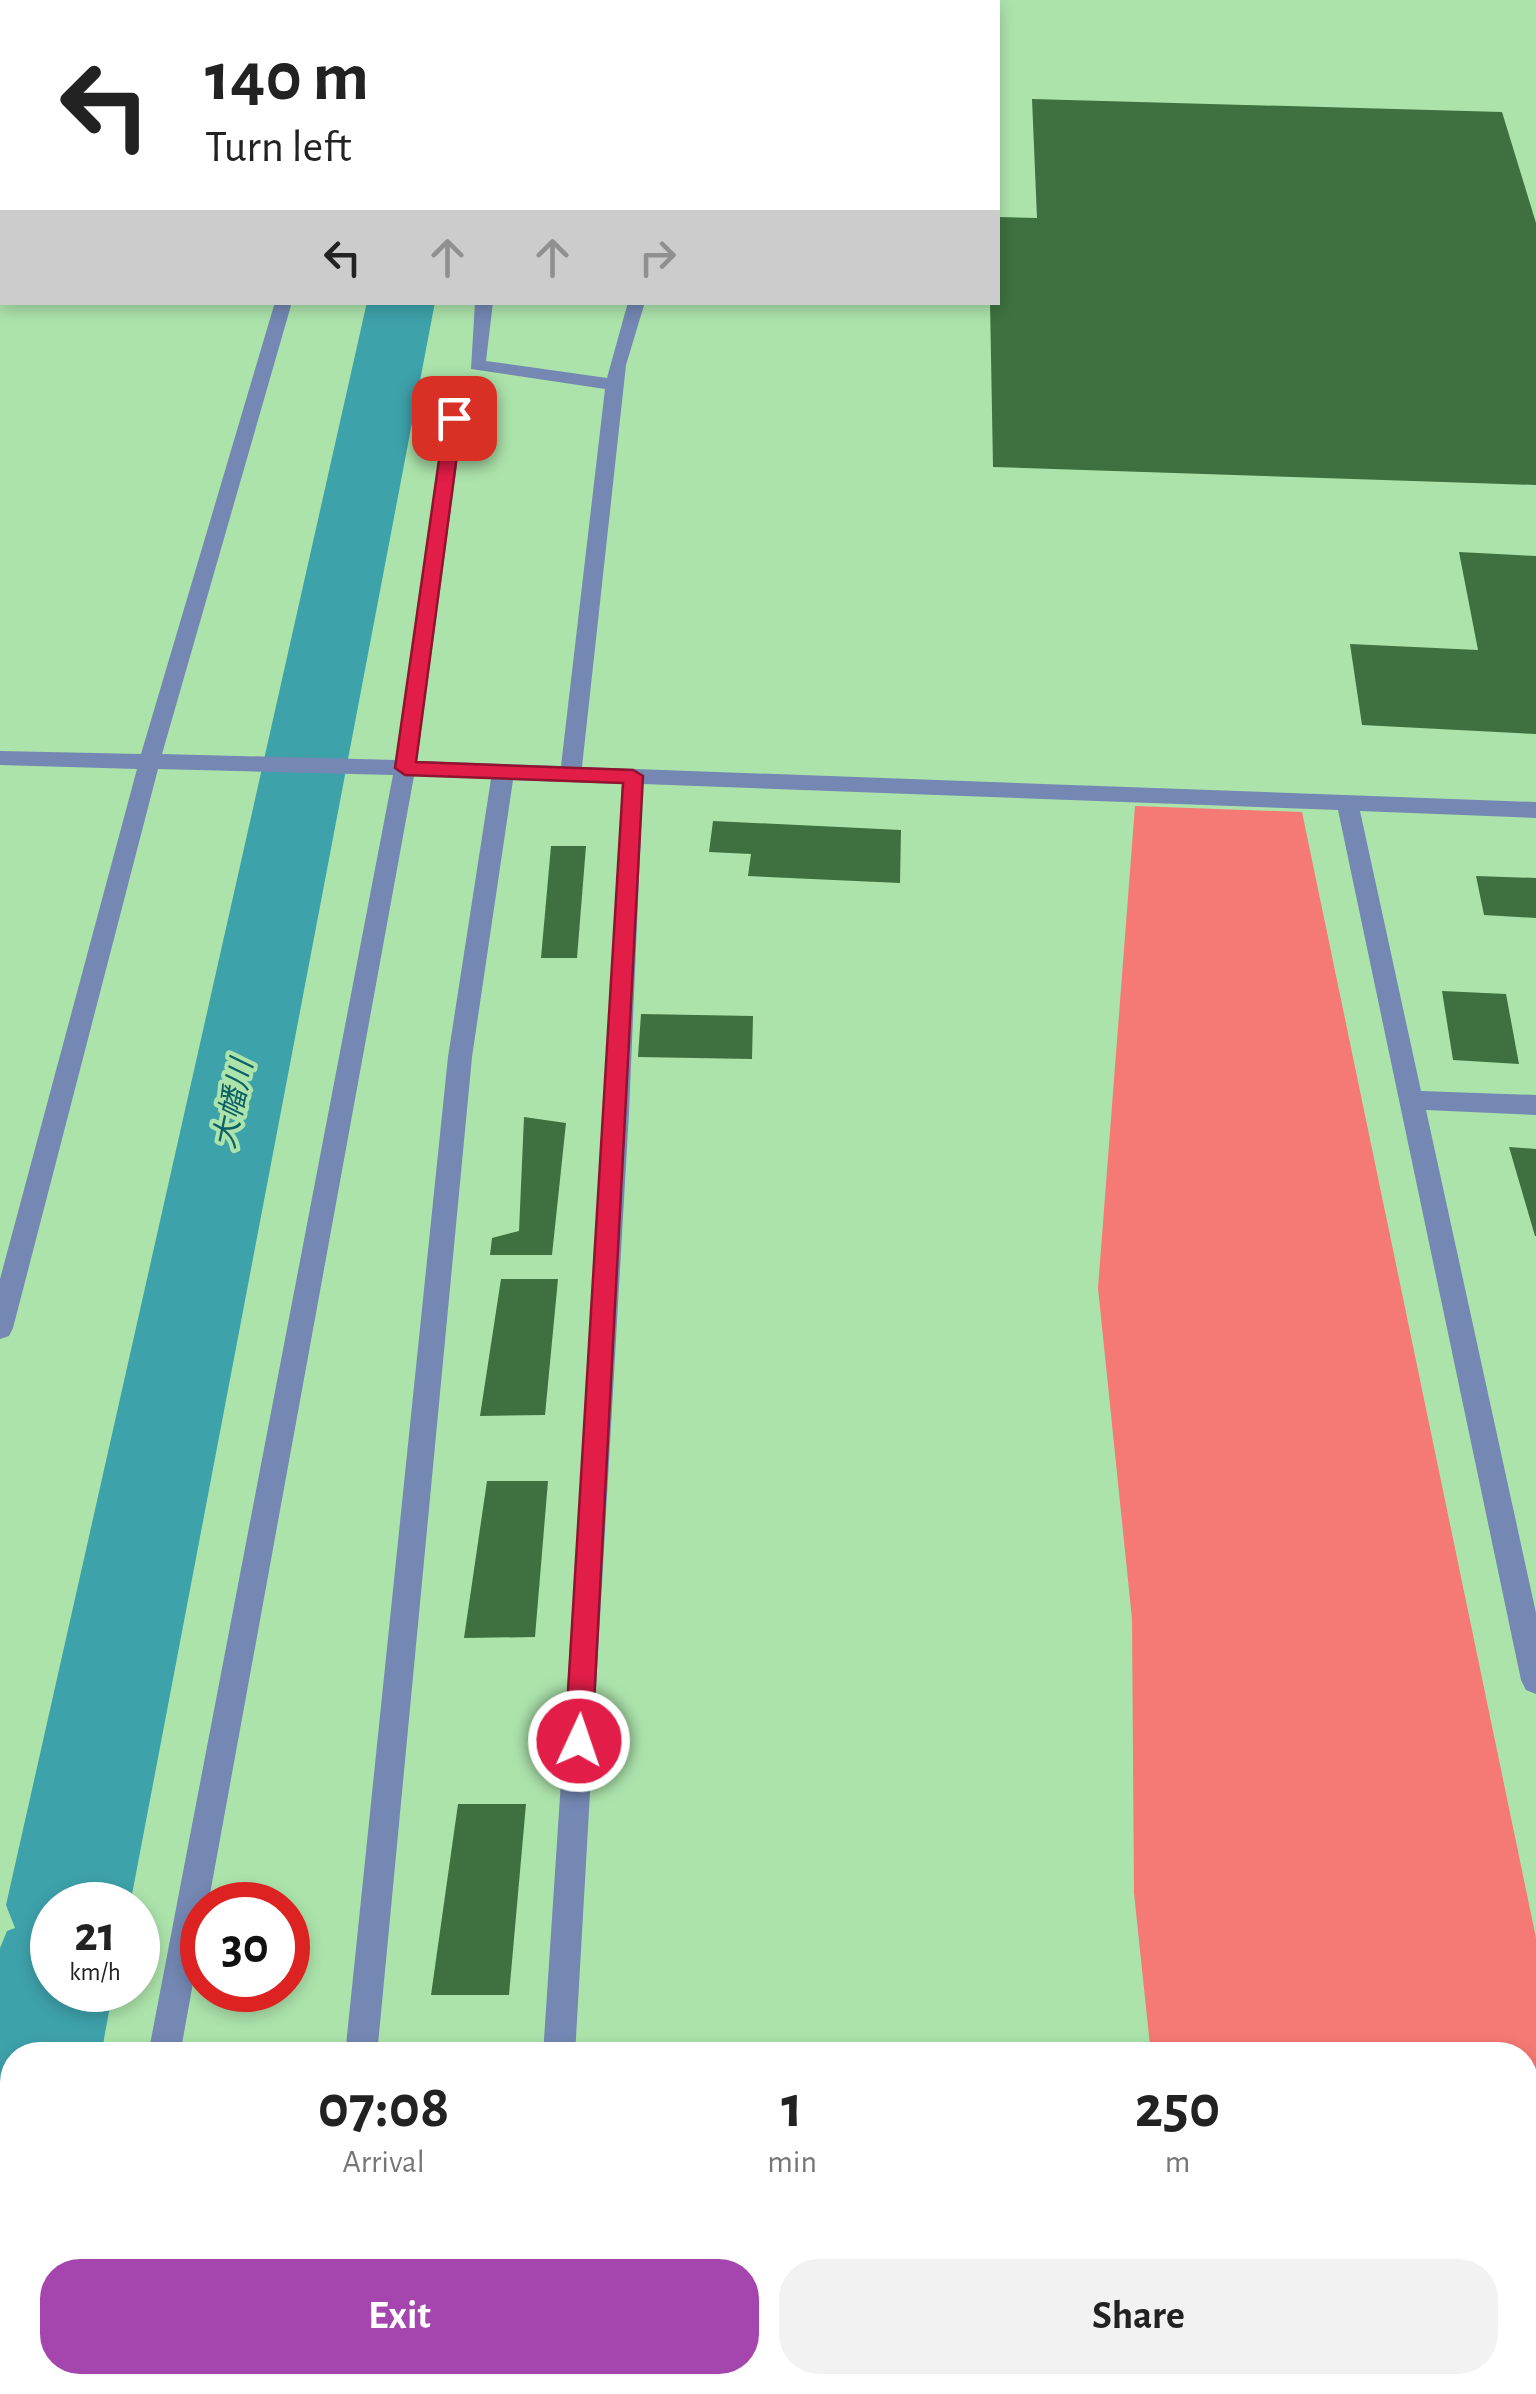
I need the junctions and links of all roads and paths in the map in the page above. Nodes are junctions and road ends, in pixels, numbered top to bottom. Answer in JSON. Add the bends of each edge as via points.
{"nodes":[{"id":1,"x":283,"y":305,"type":"edge"},
{"id":2,"x":484,"y":305,"type":"edge"},
{"id":3,"x":636,"y":305,"type":"edge"},
{"id":4,"x":615,"y":385,"type":"junction"},
{"id":5,"x":454,"y":418,"type":"dead end"},
{"id":6,"x":0,"y":758,"type":"edge"},
{"id":7,"x":149,"y":762,"type":"junction"},
{"id":8,"x":405,"y":768,"type":"junction"},
{"id":9,"x":504,"y":772,"type":"junction"},
{"id":10,"x":571,"y":774,"type":"junction"},
{"id":11,"x":633,"y":776,"type":"junction"},
{"id":12,"x":1347,"y":801,"type":"junction"},
{"id":13,"x":1536,"y":810,"type":"edge"},
{"id":14,"x":1411,"y":1100,"type":"junction"},
{"id":15,"x":1536,"y":1106,"type":"edge"},
{"id":16,"x":0,"y":1328,"type":"edge"},
{"id":17,"x":1536,"y":1680,"type":"edge"},
{"id":18,"x":166,"y":2042,"type":"edge"},
{"id":19,"x":362,"y":2042,"type":"edge"},
{"id":20,"x":560,"y":2042,"type":"edge"}],
"edges":[{"from":1,"to":7,"type":"street"},
{"from":2,"to":4,"type":"street","via":[[477,365]]},
{"from":3,"to":4,"type":"street"},
{"from":4,"to":10,"type":"street"},
{"from":5,"to":8,"type":"street"},
{"from":6,"to":7,"type":"street"},
{"from":7,"to":8,"type":"street"},
{"from":7,"to":16,"type":"street"},
{"from":8,"to":9,"type":"street"},
{"from":8,"to":18,"type":"street"},
{"from":9,"to":10,"type":"street"},
{"from":9,"to":19,"type":"street","via":[[460,1057]]},
{"from":10,"to":11,"type":"street"},
{"from":11,"to":12,"type":"street"},
{"from":11,"to":20,"type":"street"},
{"from":12,"to":13,"type":"street"},
{"from":12,"to":14,"type":"street"},
{"from":14,"to":15,"type":"street"},
{"from":14,"to":17,"type":"street"}]}
